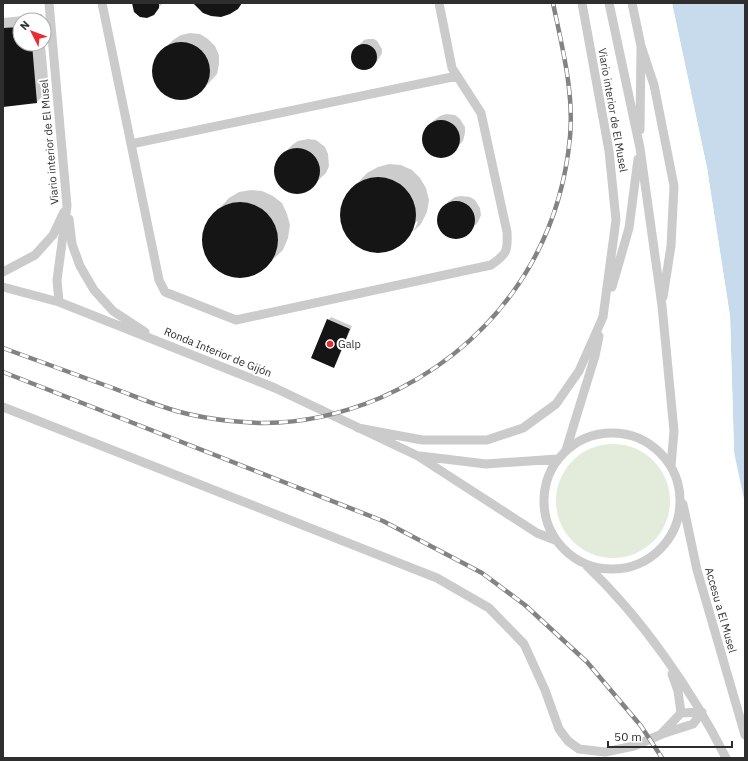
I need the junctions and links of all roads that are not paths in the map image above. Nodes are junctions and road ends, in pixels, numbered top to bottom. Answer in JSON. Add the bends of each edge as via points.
{"nodes":[{"id":1,"x":49,"y":3,"type":"edge"},
{"id":2,"x":102,"y":3,"type":"edge"},
{"id":3,"x":439,"y":3,"type":"edge"},
{"id":4,"x":582,"y":3,"type":"edge"},
{"id":5,"x":609,"y":3,"type":"edge"},
{"id":6,"x":632,"y":3,"type":"edge"},
{"id":7,"x":641,"y":46,"type":"junction"},
{"id":8,"x":457,"y":76,"type":"junction"},
{"id":9,"x":131,"y":144,"type":"junction"},
{"id":10,"x":640,"y":148,"type":"junction"},
{"id":11,"x":67,"y":206,"type":"junction"},
{"id":12,"x":3,"y":272,"type":"edge"},
{"id":13,"x":3,"y":287,"type":"edge"},
{"id":14,"x":59,"y":302,"type":"junction"},
{"id":15,"x":662,"y":306,"type":"junction"},
{"id":16,"x":603,"y":317,"type":"junction"},
{"id":17,"x":159,"y":342,"type":"junction"},
{"id":18,"x":3,"y":407,"type":"edge"},
{"id":19,"x":358,"y":428,"type":"junction"},
{"id":20,"x":566,"y":450,"type":"junction"},
{"id":21,"x":418,"y":456,"type":"junction"},
{"id":22,"x":558,"y":459,"type":"junction"},
{"id":23,"x":671,"y":466,"type":"junction"},
{"id":24,"x":680,"y":491,"type":"junction"},
{"id":25,"x":555,"y":540,"type":"junction"},
{"id":26,"x":585,"y":564,"type":"junction"},
{"id":27,"x":669,"y":664,"type":"junction"},
{"id":28,"x":702,"y":712,"type":"junction"},
{"id":29,"x":681,"y":713,"type":"junction"},
{"id":30,"x":662,"y":734,"type":"junction"},
{"id":31,"x":745,"y":734,"type":"edge"},
{"id":32,"x":593,"y":754,"type":"edge"},
{"id":33,"x":726,"y":758,"type":"edge"}],
"edges":[{"from":1,"to":11,"type":"lane","name":"Viario interior de El Musel"},
{"from":2,"to":9,"type":"lane"},
{"from":3,"to":8,"type":"lane","via":[[452,68]]},
{"from":4,"to":16,"type":"lane","name":"Viario interior de El Musel","via":[[609,152],[616,220]]},
{"from":5,"to":10,"type":"lane","name":"Viario interior de El Musel"},
{"from":6,"to":7,"type":"lane","name":"Viario interior de El Musel"},
{"from":7,"to":10,"type":"lane","name":"Viario interior de El Musel"},
{"from":7,"to":15,"type":"lane","name":"Viario interior de El Musel","via":[[654,85],[674,186],[671,246]]},
{"from":8,"to":9,"type":"lane"},
{"from":8,"to":9,"type":"lane","via":[[481,113],[507,232],[508,245],[503,257],[491,265],[236,320],[165,292],[159,280]]},
{"from":10,"to":15,"type":"lane","name":"Viario interior de El Musel"},
{"from":10,"to":16,"type":"lane","name":"Viario interior de El Musel","via":[[628,228]]},
{"from":11,"to":12,"type":"lane","via":[[53,235],[35,255]]},
{"from":11,"to":14,"type":"lane","name":"Viario interior de El Musel","via":[[57,280]]},
{"from":11,"to":17,"type":"lane","via":[[72,244],[80,266],[94,290],[113,311]]},
{"from":13,"to":14,"type":"lane","name":"Ronda Interior de Gijón"},
{"from":14,"to":17,"type":"lane","name":"Ronda Interior de Gijón"},
{"from":15,"to":23,"type":"lane","name":"Viario interior de El Musel","via":[[674,431]]},
{"from":16,"to":19,"type":"lane","name":"Viario interior de El Musel","via":[[579,371],[556,404],[523,428],[487,440],[422,440]]},
{"from":16,"to":20,"type":"lane","name":"Viario interior de El Musel","via":[[595,356]]},
{"from":17,"to":19,"type":"lane","name":"Ronda Interior de Gijón","via":[[275,388]]},
{"from":18,"to":32,"type":"lane","via":[[436,578],[489,608],[524,644],[559,729],[568,741],[579,749]]},
{"from":19,"to":21,"type":"lane","name":"Ronda Interior de Gijón"},
{"from":20,"to":22,"type":"lane","name":"Accesu a El Musel"},
{"from":20,"to":23,"type":"lane","name":"Accesu a El Musel","via":[[586,437],[609,432],[635,436],[656,448]]},
{"from":21,"to":22,"type":"lane","name":"Ronda Interior de Gijón","via":[[486,464]]},
{"from":21,"to":25,"type":"lane","name":"Ronda Interior de Gijón","via":[[537,533]]},
{"from":22,"to":25,"type":"lane","name":"Accesu a El Musel","via":[[546,481],[543,504],[546,521]]},
{"from":23,"to":24,"type":"lane","name":"Accesu a El Musel"},
{"from":24,"to":26,"type":"lane","name":"Accesu a El Musel","via":[[679,514],[670,537],[653,556],[632,567],[608,570]]},
{"from":24,"to":31,"type":"lane","name":"Accesu a El Musel","via":[[697,570]]},
{"from":25,"to":26,"type":"lane","name":"Accesu a El Musel","via":[[565,552]]},
{"from":26,"to":27,"type":"lane","name":"Accesu a El Musel","via":[[605,583],[654,641]]},
{"from":27,"to":28,"type":"lane","name":"Accesu a El Musel"},
{"from":27,"to":29,"type":"lane","via":[[678,691]]},
{"from":28,"to":29,"type":"lane"},
{"from":28,"to":30,"type":"lane","via":[[693,724]]},
{"from":28,"to":33,"type":"lane","name":"Accesu a El Musel"},
{"from":29,"to":30,"type":"lane"},
{"from":30,"to":32,"type":"lane","via":[[634,746]]}]}
